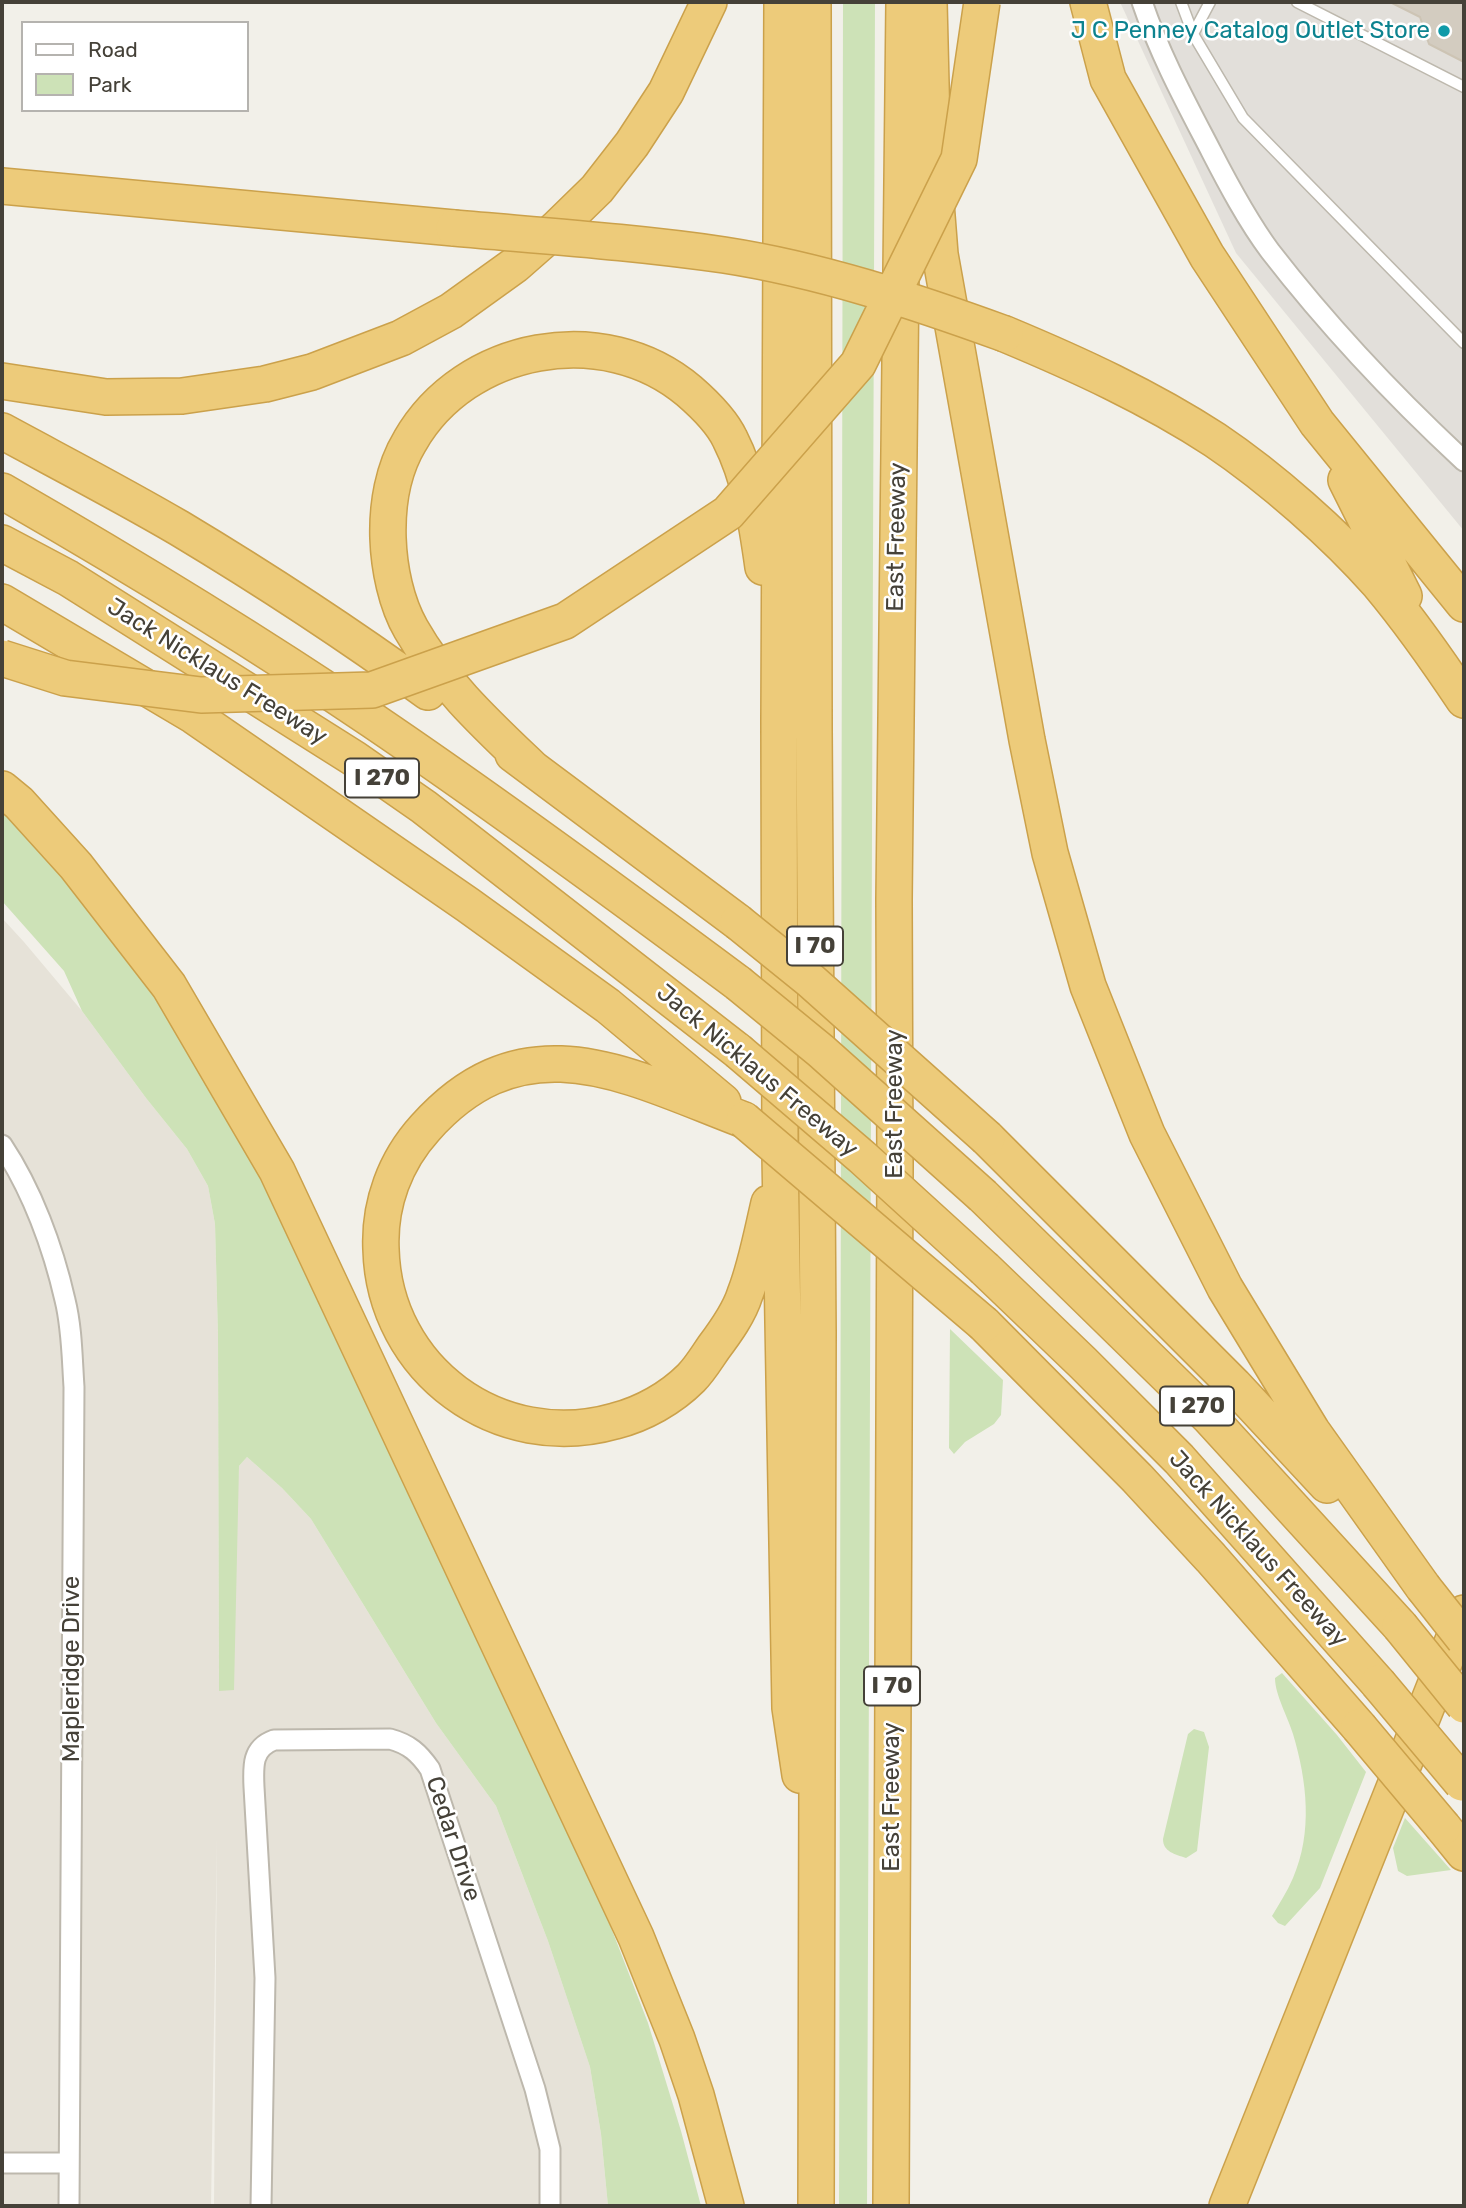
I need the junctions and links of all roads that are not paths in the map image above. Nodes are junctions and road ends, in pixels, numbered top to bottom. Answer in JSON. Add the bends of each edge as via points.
{"nodes":[{"id":1,"x":709,"y":2,"type":"edge"},
{"id":2,"x":782,"y":2,"type":"edge"},
{"id":3,"x":813,"y":2,"type":"edge"},
{"id":4,"x":904,"y":2,"type":"edge"},
{"id":5,"x":929,"y":2,"type":"edge"},
{"id":6,"x":982,"y":2,"type":"edge"},
{"id":7,"x":1088,"y":2,"type":"edge"},
{"id":8,"x":1142,"y":2,"type":"edge"},
{"id":9,"x":1181,"y":2,"type":"edge"},
{"id":10,"x":1210,"y":2,"type":"edge"},
{"id":11,"x":1297,"y":2,"type":"edge"},
{"id":12,"x":1193,"y":34,"type":"junction"},
{"id":13,"x":1464,"y":87,"type":"edge"},
{"id":14,"x":2,"y":186,"type":"edge"},
{"id":15,"x":1464,"y":343,"type":"edge"},
{"id":16,"x":2,"y":382,"type":"edge"},
{"id":17,"x":1317,"y":423,"type":"junction"},
{"id":18,"x":2,"y":431,"type":"edge"},
{"id":19,"x":1464,"y":461,"type":"edge"},
{"id":20,"x":2,"y":491,"type":"edge"},
{"id":21,"x":2,"y":543,"type":"edge"},
{"id":22,"x":2,"y":602,"type":"edge"},
{"id":23,"x":1464,"y":604,"type":"edge"},
{"id":24,"x":1432,"y":652,"type":"junction"},
{"id":25,"x":2,"y":658,"type":"edge"},
{"id":26,"x":1464,"y":700,"type":"edge"},
{"id":27,"x":779,"y":720,"type":"junction"},
{"id":28,"x":532,"y":768,"type":"junction"},
{"id":29,"x":2,"y":789,"type":"edge"},
{"id":30,"x":744,"y":1120,"type":"junction"},
{"id":31,"x":2,"y":1145,"type":"edge"},
{"id":32,"x":780,"y":1156,"type":"junction"},
{"id":33,"x":1423,"y":1587,"type":"junction"},
{"id":34,"x":1464,"y":1613,"type":"edge"},
{"id":35,"x":1464,"y":1639,"type":"edge"},
{"id":36,"x":1464,"y":1705,"type":"edge"},
{"id":37,"x":1463,"y":1785,"type":"edge"},
{"id":38,"x":1454,"y":1840,"type":"edge"},
{"id":39,"x":817,"y":1890,"type":"junction"},
{"id":40,"x":2,"y":2163,"type":"edge"},
{"id":41,"x":68,"y":2163,"type":"junction"},
{"id":42,"x":69,"y":2206,"type":"edge"},
{"id":43,"x":261,"y":2206,"type":"edge"},
{"id":44,"x":550,"y":2206,"type":"edge"},
{"id":45,"x":726,"y":2206,"type":"edge"},
{"id":46,"x":816,"y":2206,"type":"edge"},
{"id":47,"x":891,"y":2206,"type":"edge"},
{"id":48,"x":1227,"y":2206,"type":"edge"}],
"edges":[{"from":1,"to":16,"type":"highway","via":[[666,92],[597,189],[516,265],[451,311],[401,338],[312,372],[182,396],[106,397]]},
{"from":2,"to":27,"type":"highway"},
{"from":3,"to":39,"type":"highway","number":"I 70"},
{"from":4,"to":47,"type":"highway","name":"East Freeway","number":"I 70","via":[[894,886]]},
{"from":5,"to":33,"type":"highway","via":[[940,254],[1027,740],[1050,853],[1088,986],[1147,1134],[1225,1288],[1312,1431]]},
{"from":6,"to":25,"type":"highway","bridge":true,"via":[[959,159],[870,340],[858,364],[728,513],[565,621],[372,690],[201,695],[65,678]]},
{"from":7,"to":17,"type":"highway","via":[[1108,79],[1206,256]]},
{"from":8,"to":19,"type":"street","via":[[1186,106],[1269,249],[1391,390]]},
{"from":9,"to":12,"type":"lane"},
{"from":10,"to":12,"type":"lane"},
{"from":11,"to":13,"type":"lane"},
{"from":12,"to":15,"type":"lane","via":[[1243,118]]},
{"from":14,"to":24,"type":"highway","bridge":true,"via":[[595,240],[750,260],[931,307],[1112,382],[1215,441],[1319,524],[1378,584]]},
{"from":17,"to":23,"type":"highway"},
{"from":17,"to":24,"type":"highway"},
{"from":18,"to":28,"type":"highway","via":[[248,570],[392,666]]},
{"from":20,"to":36,"type":"highway","name":"Jack Nicklaus Freeway","number":"I 270","bridge":true,"via":[[370,719],[529,829],[738,983],[821,1051],[983,1196],[1209,1417],[1401,1626]]},
{"from":21,"to":37,"type":"highway","name":"Jack Nicklaus Freeway","number":"I 270","bridge":true,"via":[[68,578],[355,759],[424,807],[738,1051],[985,1269],[1179,1459]]},
{"from":22,"to":30,"type":"highway","via":[[194,716],[468,905],[608,1006]]},
{"from":24,"to":26,"type":"highway"},
{"from":27,"to":28,"type":"highway","via":[[753,504],[730,437],[696,397],[647,363],[587,350],[537,353],[472,377],[436,405],[408,443],[396,473],[388,524],[393,576],[410,628],[466,705]]},
{"from":27,"to":32,"type":"highway"},
{"from":28,"to":33,"type":"highway","bridge":true,"via":[[811,981],[987,1138],[1234,1385]]},
{"from":29,"to":45,"type":"highway","via":[[76,866],[169,986],[277,1171],[636,1937],[696,2095]]},
{"from":30,"to":32,"type":"highway","via":[[622,1073],[573,1064],[507,1070],[461,1093],[413,1141],[396,1172],[382,1219],[386,1292],[409,1342],[449,1389],[519,1424],[596,1427],[656,1405],[692,1377],[745,1296]]},
{"from":30,"to":38,"type":"highway","bridge":true,"via":[[984,1324],[1053,1392],[1184,1528]]},
{"from":31,"to":41,"type":"street","name":"Mapleridge Drive","via":[[37,1212],[65,1301],[72,1343]]},
{"from":32,"to":39,"type":"highway","via":[[790,1708]]},
{"from":33,"to":35,"type":"highway","bridge":true},
{"from":34,"to":48,"type":"highway"},
{"from":39,"to":46,"type":"highway","number":"I 70"},
{"from":40,"to":41,"type":"street"},
{"from":41,"to":42,"type":"street","name":"Mapleridge Drive"},
{"from":43,"to":44,"type":"street","name":"Cedar Drive","via":[[265,1978],[255,1756],[274,1740],[390,1739],[413,1748],[430,1769],[535,2089],[550,2149]]}]}
